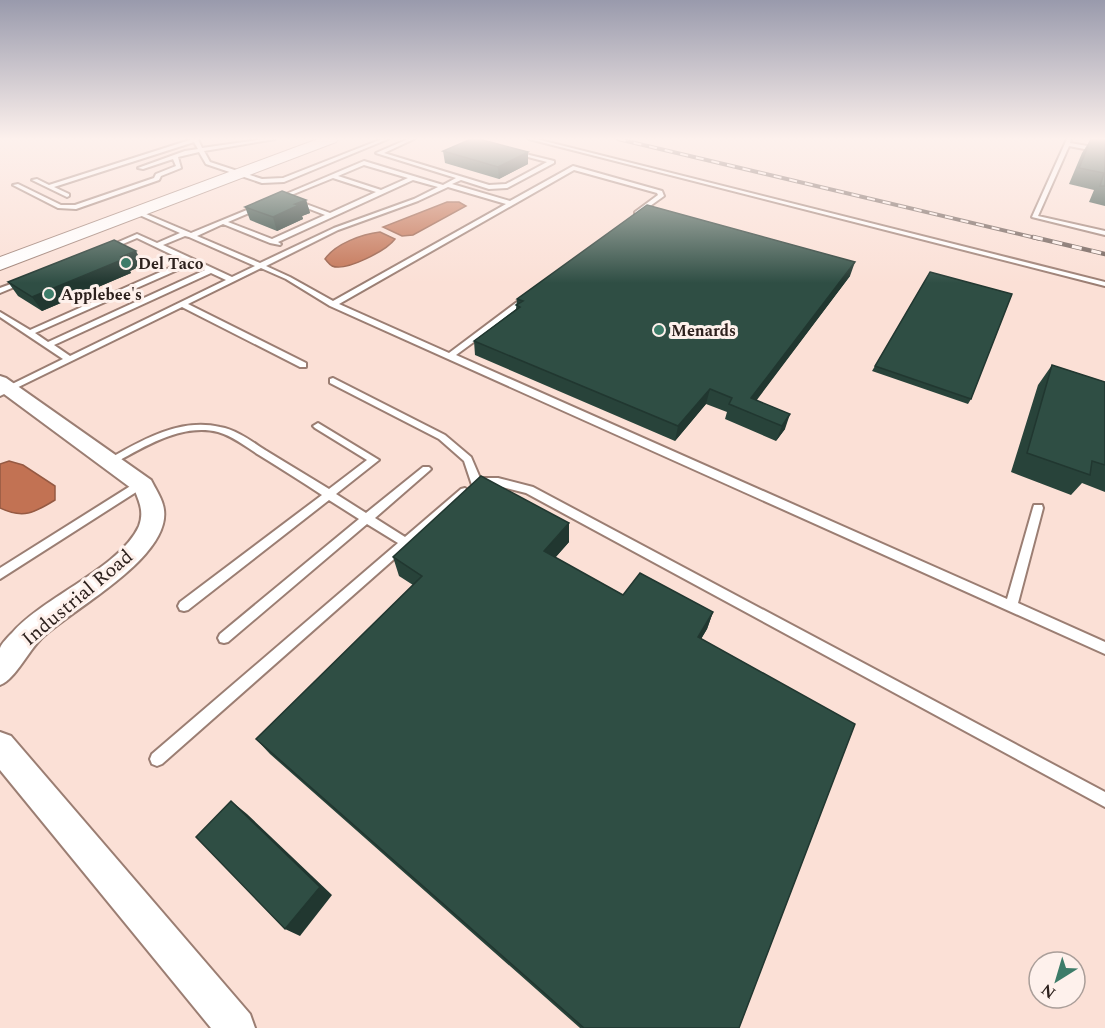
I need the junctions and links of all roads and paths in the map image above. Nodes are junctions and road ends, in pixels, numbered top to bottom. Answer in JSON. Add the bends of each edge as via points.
{"nodes":[{"id":1,"x":20,"y":187,"type":"edge"},
{"id":2,"x":49,"y":187,"type":"edge"},
{"id":3,"x":134,"y":187,"type":"edge"},
{"id":4,"x":203,"y":187,"type":"edge"},
{"id":5,"x":306,"y":187,"type":"edge"},
{"id":6,"x":366,"y":187,"type":"edge"},
{"id":7,"x":392,"y":187,"type":"edge"},
{"id":8,"x":444,"y":187,"type":"edge"},
{"id":9,"x":450,"y":187,"type":"edge"},
{"id":10,"x":539,"y":187,"type":"edge"},
{"id":11,"x":642,"y":187,"type":"edge"},
{"id":12,"x":721,"y":187,"type":"edge"},
{"id":13,"x":1048,"y":187,"type":"edge"},
{"id":14,"x":381,"y":192,"type":"junction"},
{"id":15,"x":67,"y":195,"type":"dead end"},
{"id":16,"x":275,"y":200,"type":"junction"},
{"id":17,"x":510,"y":203,"type":"junction"},
{"id":18,"x":137,"y":212,"type":"junction"},
{"id":19,"x":330,"y":215,"type":"junction"},
{"id":20,"x":626,"y":221,"type":"edge"},
{"id":21,"x":223,"y":222,"type":"junction"},
{"id":22,"x":1105,"y":233,"type":"edge"},
{"id":23,"x":189,"y":234,"type":"junction"},
{"id":24,"x":272,"y":242,"type":"junction"},
{"id":25,"x":158,"y":245,"type":"junction"},
{"id":26,"x":106,"y":249,"type":"edge"},
{"id":27,"x":292,"y":250,"type":"junction"},
{"id":28,"x":191,"y":261,"type":"junction"},
{"id":29,"x":0,"y":264,"type":"edge"},
{"id":30,"x":261,"y":266,"type":"junction"},
{"id":31,"x":211,"y":270,"type":"junction"},
{"id":32,"x":32,"y":278,"type":"edge"},
{"id":33,"x":232,"y":280,"type":"junction"},
{"id":34,"x":1105,"y":284,"type":"edge"},
{"id":35,"x":0,"y":291,"type":"edge"},
{"id":36,"x":536,"y":292,"type":"edge"},
{"id":37,"x":182,"y":304,"type":"junction"},
{"id":38,"x":333,"y":304,"type":"junction"},
{"id":39,"x":0,"y":314,"type":"edge"},
{"id":40,"x":29,"y":333,"type":"junction"},
{"id":41,"x":48,"y":345,"type":"junction"},
{"id":42,"x":450,"y":356,"type":"junction"},
{"id":43,"x":69,"y":359,"type":"junction"},
{"id":44,"x":303,"y":365,"type":"dead end"},
{"id":45,"x":333,"y":381,"type":"dead end"},
{"id":46,"x":3,"y":388,"type":"edge"},
{"id":47,"x":318,"y":426,"type":"dead end"},
{"id":48,"x":110,"y":462,"type":"junction"},
{"id":49,"x":426,"y":469,"type":"dead end"},
{"id":50,"x":476,"y":482,"type":"junction"},
{"id":51,"x":140,"y":484,"type":"junction"},
{"id":52,"x":330,"y":495,"type":"junction"},
{"id":53,"x":1038,"y":508,"type":"dead end"},
{"id":54,"x":365,"y":519,"type":"junction"},
{"id":55,"x":406,"y":543,"type":"junction"},
{"id":56,"x":0,"y":574,"type":"edge"},
{"id":57,"x":184,"y":606,"type":"dead end"},
{"id":58,"x":1011,"y":606,"type":"junction"},
{"id":59,"x":224,"y":638,"type":"dead end"},
{"id":60,"x":1105,"y":648,"type":"edge"},
{"id":61,"x":0,"y":672,"type":"edge"},
{"id":62,"x":0,"y":747,"type":"edge"},
{"id":63,"x":157,"y":759,"type":"dead end"},
{"id":64,"x":1105,"y":800,"type":"edge"},
{"id":65,"x":236,"y":1028,"type":"edge"}],
"edges":[{"from":1,"to":3,"type":"lane","via":[[60,207],[76,207]]},
{"from":2,"to":15,"type":"lane"},
{"from":4,"to":18,"type":"main road"},
{"from":5,"to":16,"type":"lane"},
{"from":6,"to":14,"type":"lane"},
{"from":7,"to":14,"type":"lane"},
{"from":8,"to":27,"type":"lane"},
{"from":9,"to":17,"type":"lane"},
{"from":10,"to":17,"type":"lane"},
{"from":11,"to":20,"type":"lane","via":[[660,192],[661,196]]},
{"from":12,"to":34,"type":"lane"},
{"from":13,"to":22,"type":"lane","via":[[1035,218]]},
{"from":14,"to":19,"type":"lane"},
{"from":16,"to":19,"type":"lane"},
{"from":16,"to":21,"type":"lane"},
{"from":17,"to":38,"type":"lane"},
{"from":18,"to":23,"type":"lane"},
{"from":18,"to":29,"type":"main road"},
{"from":19,"to":24,"type":"lane"},
{"from":21,"to":23,"type":"lane"},
{"from":21,"to":24,"type":"lane"},
{"from":23,"to":25,"type":"lane"},
{"from":23,"to":30,"type":"lane"},
{"from":24,"to":27,"type":"lane"},
{"from":25,"to":26,"type":"lane","via":[[137,236]]},
{"from":25,"to":28,"type":"lane"},
{"from":27,"to":30,"type":"lane"},
{"from":28,"to":31,"type":"lane"},
{"from":28,"to":40,"type":"lane"},
{"from":30,"to":33,"type":"lane"},
{"from":30,"to":38,"type":"lane"},
{"from":31,"to":33,"type":"lane"},
{"from":31,"to":41,"type":"lane"},
{"from":32,"to":35,"type":"lane"},
{"from":33,"to":37,"type":"lane"},
{"from":36,"to":42,"type":"lane"},
{"from":37,"to":43,"type":"lane"},
{"from":37,"to":44,"type":"lane"},
{"from":38,"to":42,"type":"lane"},
{"from":39,"to":40,"type":"lane"},
{"from":40,"to":41,"type":"lane"},
{"from":41,"to":43,"type":"lane"},
{"from":42,"to":58,"type":"lane"},
{"from":43,"to":46,"type":"lane"},
{"from":45,"to":50,"type":"lane","via":[[442,437],[468,459]]},
{"from":46,"to":48,"type":"street","name":"Industrial Road"},
{"from":47,"to":52,"type":"lane","via":[[374,460]]},
{"from":48,"to":51,"type":"street","name":"Industrial Road"},
{"from":48,"to":52,"type":"lane","via":[[180,429],[218,429]]},
{"from":49,"to":54,"type":"lane"},
{"from":50,"to":55,"type":"lane"},
{"from":50,"to":64,"type":"lane","via":[[498,482],[529,490]]},
{"from":51,"to":56,"type":"lane"},
{"from":51,"to":61,"type":"street","name":"Industrial Road","via":[[153,503],[150,531],[123,562],[26,635]]},
{"from":52,"to":54,"type":"lane"},
{"from":52,"to":57,"type":"lane"},
{"from":53,"to":58,"type":"lane"},
{"from":54,"to":55,"type":"lane"},
{"from":54,"to":59,"type":"lane"},
{"from":55,"to":63,"type":"lane"},
{"from":58,"to":60,"type":"lane"},
{"from":62,"to":65,"type":"street"}]}
